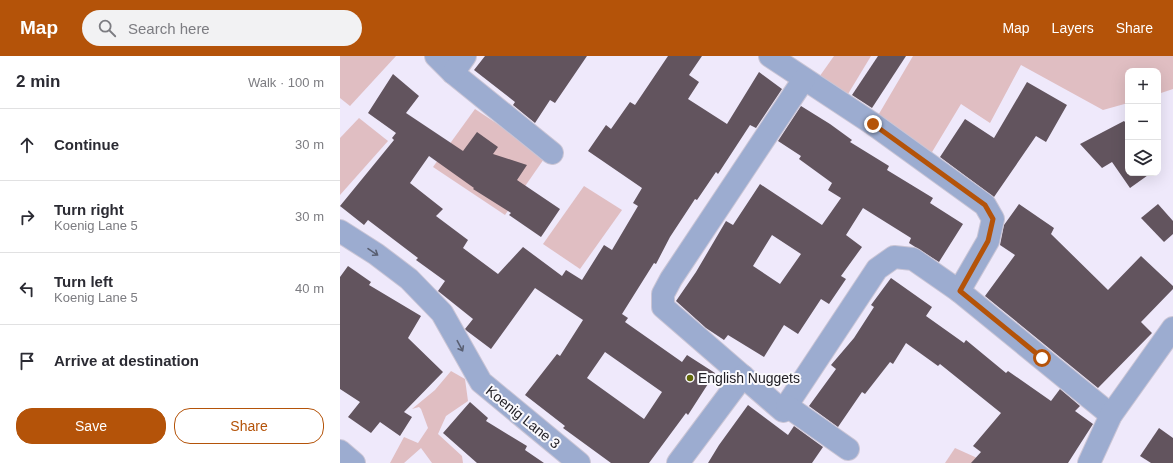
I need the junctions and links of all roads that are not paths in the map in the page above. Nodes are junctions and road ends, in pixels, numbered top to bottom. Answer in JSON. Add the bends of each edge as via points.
{"nodes":[{"id":1,"x":436,"y":56,"type":"edge"},
{"id":2,"x":770,"y":56,"type":"edge"},
{"id":3,"x":459,"y":65,"type":"edge"},
{"id":4,"x":804,"y":79,"type":"junction"},
{"id":5,"x":552,"y":153,"type":"dead end"},
{"id":6,"x":340,"y":231,"type":"edge"},
{"id":7,"x":960,"y":291,"type":"junction"},
{"id":8,"x":1173,"y":328,"type":"edge"},
{"id":9,"x":743,"y":376,"type":"junction"},
{"id":10,"x":786,"y":406,"type":"junction"},
{"id":11,"x":1111,"y":415,"type":"junction"},
{"id":12,"x":848,"y":450,"type":"dead end"},
{"id":13,"x":340,"y":451,"type":"edge"},
{"id":14,"x":354,"y":463,"type":"edge"},
{"id":15,"x":579,"y":463,"type":"edge"},
{"id":16,"x":678,"y":463,"type":"edge"},
{"id":17,"x":1088,"y":463,"type":"edge"}],
"edges":[{"from":1,"to":3,"type":"street"},
{"from":2,"to":4,"type":"street"},
{"from":3,"to":5,"type":"street"},
{"from":4,"to":7,"type":"street","via":[[873,124],[985,205],[993,219],[988,241]]},
{"from":4,"to":9,"type":"street","via":[[663,294],[663,307]]},
{"from":6,"to":15,"type":"street","name":"Koenig Lane 3","one_way":true,"via":[[410,279],[442,313],[481,382]]},
{"from":7,"to":10,"type":"street","via":[[913,259],[894,257],[877,269]]},
{"from":7,"to":11,"type":"street"},
{"from":8,"to":11,"type":"street"},
{"from":9,"to":10,"type":"street","via":[[783,411]]},
{"from":9,"to":16,"type":"street"},
{"from":10,"to":12,"type":"street"},
{"from":11,"to":17,"type":"street"},
{"from":13,"to":14,"type":"street"}]}
